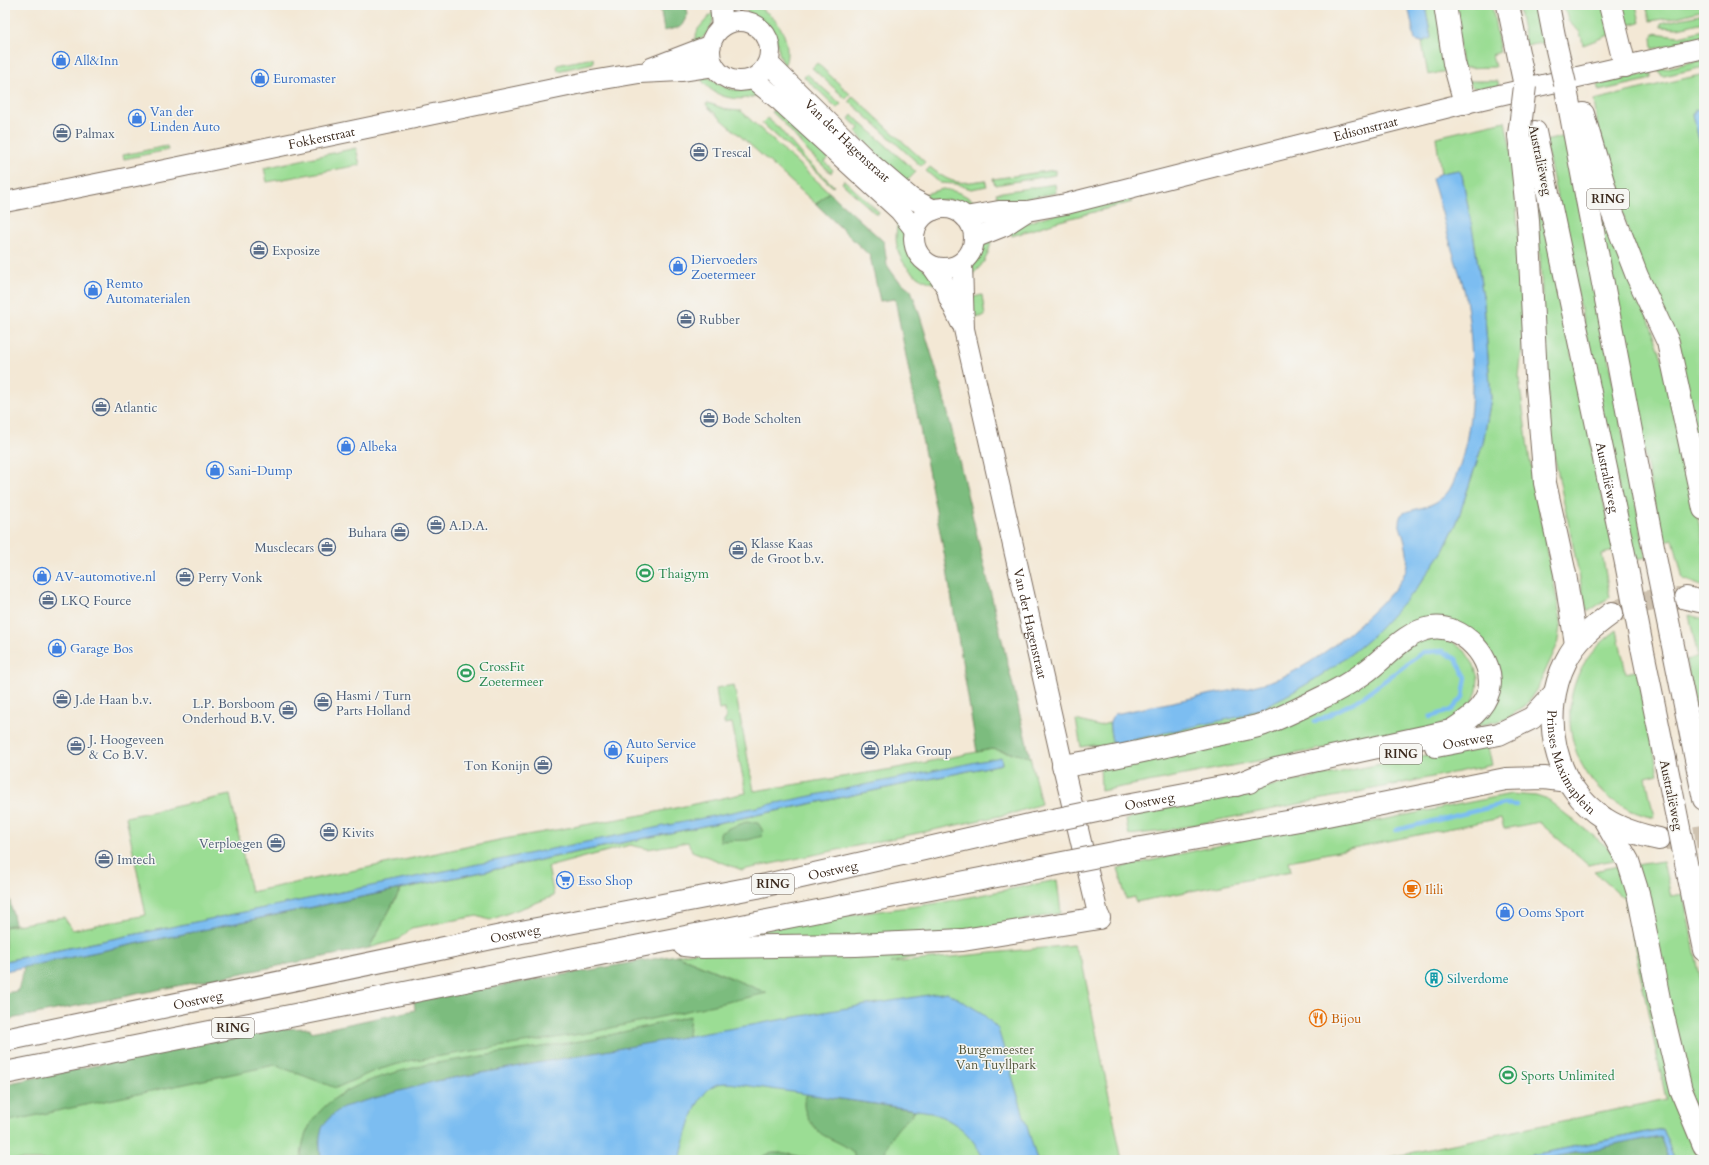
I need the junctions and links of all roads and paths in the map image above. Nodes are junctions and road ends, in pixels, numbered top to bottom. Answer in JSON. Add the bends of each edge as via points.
{"nodes":[{"id":1,"x":720,"y":5,"type":"edge"},
{"id":2,"x":1445,"y":5,"type":"edge"},
{"id":3,"x":1508,"y":5,"type":"edge"},
{"id":4,"x":1548,"y":5,"type":"edge"},
{"id":5,"x":1610,"y":5,"type":"edge"},
{"id":6,"x":741,"y":13,"type":"edge"},
{"id":7,"x":722,"y":27,"type":"junction"},
{"id":8,"x":711,"y":45,"type":"junction"},
{"id":9,"x":1704,"y":48,"type":"edge"},
{"id":10,"x":768,"y":63,"type":"junction"},
{"id":11,"x":714,"y":66,"type":"junction"},
{"id":12,"x":1625,"y":66,"type":"junction"},
{"id":13,"x":638,"y":73,"type":"junction"},
{"id":14,"x":753,"y":79,"type":"junction"},
{"id":15,"x":1465,"y":103,"type":"junction"},
{"id":16,"x":1579,"y":121,"type":"junction"},
{"id":17,"x":1527,"y":134,"type":"junction"},
{"id":18,"x":5,"y":202,"type":"edge"},
{"id":19,"x":934,"y":210,"type":"junction"},
{"id":20,"x":1027,"y":211,"type":"junction"},
{"id":21,"x":965,"y":217,"type":"junction"},
{"id":22,"x":915,"y":230,"type":"junction"},
{"id":23,"x":974,"y":238,"type":"junction"},
{"id":24,"x":962,"y":262,"type":"junction"},
{"id":25,"x":932,"y":266,"type":"junction"},
{"id":26,"x":964,"y":329,"type":"junction"},
{"id":27,"x":1704,"y":509,"type":"edge"},
{"id":28,"x":1612,"y":614,"type":"tunnel mouth"},
{"id":29,"x":1576,"y":644,"type":"junction"},
{"id":30,"x":1554,"y":694,"type":"junction"},
{"id":31,"x":1063,"y":766,"type":"junction"},
{"id":32,"x":1568,"y":781,"type":"junction"},
{"id":33,"x":1236,"y":785,"type":"junction"},
{"id":34,"x":1703,"y":793,"type":"edge"},
{"id":35,"x":1604,"y":819,"type":"junction"},
{"id":36,"x":1659,"y":839,"type":"tunnel mouth"},
{"id":37,"x":1099,"y":918,"type":"joint"},
{"id":38,"x":655,"y":943,"type":"junction"},
{"id":39,"x":1704,"y":950,"type":"edge"},
{"id":40,"x":5,"y":1040,"type":"edge"},
{"id":41,"x":5,"y":1073,"type":"edge"},
{"id":42,"x":1704,"y":1145,"type":"edge"}],
"edges":[{"from":1,"to":7,"type":"street"},
{"from":2,"to":15,"type":"main road","via":[[1454,63]]},
{"from":3,"to":17,"type":"main road","bridge":true,"via":[[1525,86]]},
{"from":4,"to":16,"type":"main road","bridge":true,"via":[[1565,84]]},
{"from":5,"to":12,"type":"main road"},
{"from":6,"to":7,"type":"street"},
{"from":6,"to":10,"type":"street","via":[[766,36],[771,52]]},
{"from":7,"to":8,"type":"street"},
{"from":8,"to":11,"type":"street","via":[[710,56]]},
{"from":8,"to":13,"type":"street","name":"Fokkerstraat"},
{"from":9,"to":12,"type":"street","name":"Edisonstraat"},
{"from":10,"to":14,"type":"street"},
{"from":10,"to":19,"type":"street","name":"Van der Hagenstraat","via":[[869,162],[911,198]]},
{"from":11,"to":13,"type":"street","name":"Fokkerstraat"},
{"from":11,"to":14,"type":"street","via":[[731,80],[742,82]]},
{"from":12,"to":15,"type":"street","name":"Edisonstraat"},
{"from":13,"to":18,"type":"street","name":"Fokkerstraat"},
{"from":14,"to":22,"type":"street","name":"Van der Hagenstraat","via":[[900,211]]},
{"from":15,"to":20,"type":"street","name":"Edisonstraat","via":[[1066,204]]},
{"from":16,"to":27,"type":"main road","number":"RING","via":[[1611,209],[1668,342]]},
{"from":16,"to":34,"type":"main road","bridge":true,"via":[[1655,557]]},
{"from":17,"to":29,"type":"main road","via":[[1528,220],[1536,376],[1545,483],[1565,574]]},
{"from":17,"to":39,"type":"main road","name":"Australiëweg","bridge":true,"via":[[1626,563]]},
{"from":19,"to":21,"type":"street","via":[[950,209]]},
{"from":19,"to":22,"type":"street","via":[[922,218]]},
{"from":20,"to":21,"type":"street","name":"Edisonstraat","via":[[999,211]]},
{"from":20,"to":23,"type":"street","name":"Edisonstraat","via":[[1004,226]]},
{"from":21,"to":23,"type":"street","via":[[972,226]]},
{"from":22,"to":25,"type":"street","via":[[914,241],[917,251],[923,260]]},
{"from":23,"to":24,"type":"street","via":[[971,252]]},
{"from":24,"to":25,"type":"street","via":[[948,268]]},
{"from":24,"to":26,"type":"street","name":"Van der Hagenstraat"},
{"from":25,"to":26,"type":"street","name":"Van der Hagenstraat","via":[[947,288]]},
{"from":26,"to":31,"type":"street","name":"Van der Hagenstraat"},
{"from":28,"to":29,"type":"main road","name":"Prinses Maximaplein","number":"RING","via":[[1593,627]]},
{"from":29,"to":30,"type":"main road","name":"Prinses Maximaplein","number":"RING","via":[[1566,660]]},
{"from":30,"to":32,"type":"main road","name":"Prinses Maximaplein","number":"RING","via":[[1551,724],[1556,753]]},
{"from":30,"to":33,"type":"main road","name":"Oostweg","number":"RING","via":[[1532,718],[1499,734]]},
{"from":31,"to":33,"type":"main road","via":[[1131,754],[1264,724],[1324,697],[1365,673],[1411,636],[1431,628],[1462,634],[1482,655],[1489,679],[1482,705],[1464,723],[1451,731],[1276,769]]},
{"from":31,"to":37,"type":"street","name":"Van der Hagenstraat"},
{"from":32,"to":35,"type":"main road","name":"Prinses Maximaplein","number":"RING","via":[[1584,802]]},
{"from":32,"to":38,"type":"main road","number":"RING","bridge":true,"via":[[1544,778],[1506,779]]},
{"from":33,"to":40,"type":"main road","name":"Oostweg","number":"RING","bridge":true,"via":[[1116,807],[757,887],[504,936]]},
{"from":35,"to":36,"type":"main road","name":"Prinses Maximaplein","number":"RING","via":[[1630,832]]},
{"from":35,"to":42,"type":"main road","via":[[1628,861],[1638,894],[1681,1090]]},
{"from":37,"to":38,"type":"main road","via":[[964,940],[703,947]]},
{"from":38,"to":41,"type":"main road","number":"RING"}]}
